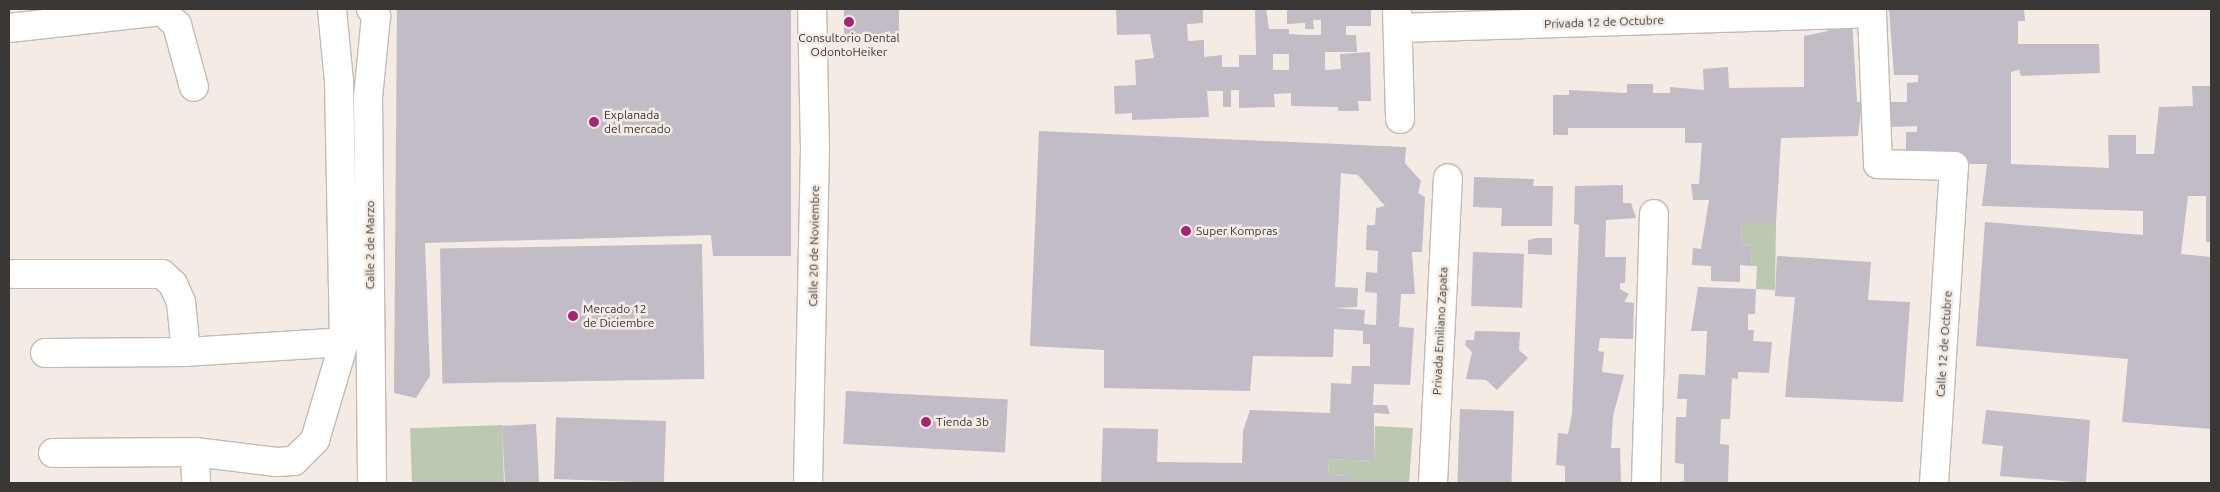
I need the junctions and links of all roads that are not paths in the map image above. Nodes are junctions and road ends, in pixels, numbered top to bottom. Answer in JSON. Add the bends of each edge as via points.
{"nodes":[{"id":1,"x":332,"y":9,"type":"edge"},
{"id":2,"x":371,"y":9,"type":"edge"},
{"id":3,"x":812,"y":9,"type":"edge"},
{"id":4,"x":1398,"y":18,"type":"edge"},
{"id":5,"x":9,"y":28,"type":"edge"},
{"id":6,"x":194,"y":87,"type":"dead end"},
{"id":7,"x":1400,"y":119,"type":"dead end"},
{"id":8,"x":1448,"y":178,"type":"dead end"},
{"id":9,"x":1953,"y":205,"type":"joint"},
{"id":10,"x":1654,"y":214,"type":"dead end"},
{"id":11,"x":14,"y":274,"type":"dead end"},
{"id":12,"x":344,"y":342,"type":"junction"},
{"id":13,"x":186,"y":352,"type":"junction"},
{"id":14,"x":45,"y":354,"type":"dead end"},
{"id":15,"x":194,"y":452,"type":"junction"},
{"id":16,"x":53,"y":454,"type":"dead end"},
{"id":17,"x":196,"y":483,"type":"edge"},
{"id":18,"x":372,"y":483,"type":"edge"},
{"id":19,"x":808,"y":483,"type":"edge"},
{"id":20,"x":1434,"y":483,"type":"edge"},
{"id":21,"x":1646,"y":483,"type":"edge"},
{"id":22,"x":1934,"y":483,"type":"edge"}],
"edges":[{"from":1,"to":12,"type":"street","via":[[339,81]]},
{"from":2,"to":18,"type":"street","name":"Calle 2 de Marzo","via":[[376,16],[368,98]]},
{"from":3,"to":19,"type":"street","name":"Calle 20 de Noviembre","via":[[815,178]]},
{"from":4,"to":7,"type":"street"},
{"from":4,"to":9,"type":"street","name":"Privada 12 de Octubre","via":[[1872,13],[1878,164],[1954,166]]},
{"from":5,"to":6,"type":"street","via":[[162,11],[177,25]]},
{"from":8,"to":20,"type":"street","name":"Privada Emiliano Zapata"},
{"from":9,"to":22,"type":"street","name":"Calle 12 de Octubre"},
{"from":10,"to":21,"type":"street"},
{"from":11,"to":13,"type":"street","via":[[162,274],[173,284],[181,302]]},
{"from":12,"to":13,"type":"street"},
{"from":12,"to":15,"type":"street","via":[[308,452],[294,461],[276,462]]},
{"from":13,"to":14,"type":"street"},
{"from":15,"to":16,"type":"street"},
{"from":15,"to":17,"type":"street"}]}
